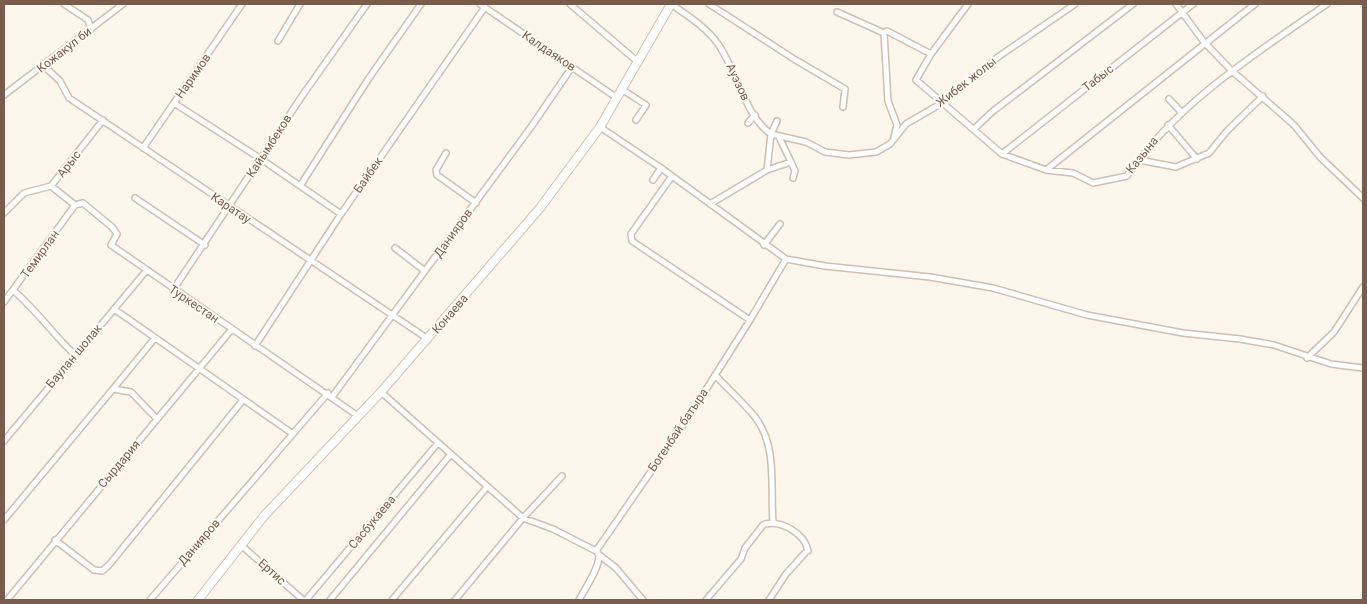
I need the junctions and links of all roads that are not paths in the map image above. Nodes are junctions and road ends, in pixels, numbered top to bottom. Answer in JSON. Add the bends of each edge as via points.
{"nodes":[{"id":1,"x":64,"y":4,"type":"edge"},
{"id":2,"x":123,"y":4,"type":"edge"},
{"id":3,"x":242,"y":4,"type":"edge"},
{"id":4,"x":300,"y":4,"type":"edge"},
{"id":5,"x":367,"y":4,"type":"edge"},
{"id":6,"x":421,"y":4,"type":"edge"},
{"id":7,"x":480,"y":4,"type":"edge"},
{"id":8,"x":570,"y":4,"type":"edge"},
{"id":9,"x":671,"y":4,"type":"edge"},
{"id":10,"x":710,"y":4,"type":"edge"},
{"id":11,"x":968,"y":4,"type":"edge"},
{"id":12,"x":1075,"y":4,"type":"edge"},
{"id":13,"x":1133,"y":4,"type":"edge"},
{"id":14,"x":1176,"y":4,"type":"edge"},
{"id":15,"x":1193,"y":4,"type":"edge"},
{"id":16,"x":1255,"y":4,"type":"edge"},
{"id":17,"x":1327,"y":4,"type":"edge"},
{"id":18,"x":485,"y":8,"type":"junction"},
{"id":19,"x":837,"y":12,"type":"dead end"},
{"id":20,"x":1182,"y":12,"type":"junction"},
{"id":21,"x":91,"y":29,"type":"junction"},
{"id":22,"x":884,"y":33,"type":"junction"},
{"id":23,"x":278,"y":42,"type":"dead end"},
{"id":24,"x":1204,"y":42,"type":"junction"},
{"id":25,"x":931,"y":54,"type":"junction"},
{"id":26,"x":638,"y":62,"type":"junction"},
{"id":27,"x":44,"y":66,"type":"junction"},
{"id":28,"x":572,"y":67,"type":"junction"},
{"id":29,"x":1231,"y":70,"type":"junction"},
{"id":30,"x":622,"y":90,"type":"junction"},
{"id":31,"x":4,"y":95,"type":"edge"},
{"id":32,"x":1263,"y":96,"type":"junction"},
{"id":33,"x":617,"y":98,"type":"junction"},
{"id":34,"x":1169,"y":99,"type":"dead end"},
{"id":35,"x":174,"y":103,"type":"junction"},
{"id":36,"x":942,"y":103,"type":"junction"},
{"id":37,"x":843,"y":107,"type":"dead end"},
{"id":38,"x":1182,"y":113,"type":"junction"},
{"id":39,"x":755,"y":115,"type":"junction"},
{"id":40,"x":103,"y":120,"type":"junction"},
{"id":41,"x":636,"y":120,"type":"dead end"},
{"id":42,"x":777,"y":121,"type":"dead end"},
{"id":43,"x":748,"y":123,"type":"dead end"},
{"id":44,"x":1168,"y":125,"type":"junction"},
{"id":45,"x":600,"y":128,"type":"junction"},
{"id":46,"x":974,"y":129,"type":"junction"},
{"id":47,"x":771,"y":134,"type":"junction"},
{"id":48,"x":779,"y":136,"type":"junction"},
{"id":49,"x":894,"y":139,"type":"junction"},
{"id":50,"x":143,"y":148,"type":"junction"},
{"id":51,"x":446,"y":153,"type":"dead end"},
{"id":52,"x":1002,"y":154,"type":"junction"},
{"id":53,"x":261,"y":159,"type":"junction"},
{"id":54,"x":1197,"y":159,"type":"junction"},
{"id":55,"x":1139,"y":160,"type":"junction"},
{"id":56,"x":791,"y":162,"type":"junction"},
{"id":57,"x":661,"y":168,"type":"junction"},
{"id":58,"x":767,"y":170,"type":"junction"},
{"id":59,"x":1046,"y":170,"type":"junction"},
{"id":60,"x":672,"y":176,"type":"junction"},
{"id":61,"x":793,"y":178,"type":"dead end"},
{"id":62,"x":653,"y":180,"type":"dead end"},
{"id":63,"x":51,"y":186,"type":"junction"},
{"id":64,"x":300,"y":186,"type":"junction"},
{"id":65,"x":135,"y":198,"type":"dead end"},
{"id":66,"x":1363,"y":198,"type":"edge"},
{"id":67,"x":476,"y":203,"type":"junction"},
{"id":68,"x":75,"y":204,"type":"junction"},
{"id":69,"x":710,"y":204,"type":"junction"},
{"id":70,"x":229,"y":207,"type":"junction"},
{"id":71,"x":4,"y":213,"type":"edge"},
{"id":72,"x":341,"y":214,"type":"junction"},
{"id":73,"x":780,"y":224,"type":"dead end"},
{"id":74,"x":205,"y":244,"type":"junction"},
{"id":75,"x":764,"y":245,"type":"junction"},
{"id":76,"x":395,"y":248,"type":"dead end"},
{"id":77,"x":786,"y":259,"type":"junction"},
{"id":78,"x":310,"y":262,"type":"junction"},
{"id":79,"x":146,"y":271,"type":"junction"},
{"id":80,"x":425,"y":271,"type":"junction"},
{"id":81,"x":1363,"y":288,"type":"edge"},
{"id":82,"x":13,"y":290,"type":"junction"},
{"id":83,"x":174,"y":290,"type":"junction"},
{"id":84,"x":4,"y":302,"type":"edge"},
{"id":85,"x":114,"y":309,"type":"junction"},
{"id":86,"x":392,"y":316,"type":"junction"},
{"id":87,"x":750,"y":320,"type":"junction"},
{"id":88,"x":232,"y":330,"type":"junction"},
{"id":89,"x":155,"y":338,"type":"junction"},
{"id":90,"x":428,"y":340,"type":"junction"},
{"id":91,"x":255,"y":346,"type":"junction"},
{"id":92,"x":75,"y":355,"type":"junction"},
{"id":93,"x":1307,"y":358,"type":"junction"},
{"id":94,"x":1363,"y":368,"type":"edge"},
{"id":95,"x":197,"y":369,"type":"junction"},
{"id":96,"x":715,"y":375,"type":"junction"},
{"id":97,"x":113,"y":389,"type":"junction"},
{"id":98,"x":381,"y":392,"type":"junction"},
{"id":99,"x":330,"y":395,"type":"junction"},
{"id":100,"x":242,"y":400,"type":"junction"},
{"id":101,"x":358,"y":416,"type":"junction"},
{"id":102,"x":157,"y":419,"type":"junction"},
{"id":103,"x":293,"y":434,"type":"junction"},
{"id":104,"x":4,"y":440,"type":"edge"},
{"id":105,"x":438,"y":443,"type":"junction"},
{"id":106,"x":451,"y":454,"type":"junction"},
{"id":107,"x":562,"y":476,"type":"dead end"},
{"id":108,"x":487,"y":487,"type":"junction"},
{"id":109,"x":522,"y":518,"type":"junction"},
{"id":110,"x":4,"y":520,"type":"edge"},
{"id":111,"x":773,"y":522,"type":"junction"},
{"id":112,"x":55,"y":540,"type":"junction"},
{"id":113,"x":241,"y":545,"type":"junction"},
{"id":114,"x":597,"y":552,"type":"junction"},
{"id":115,"x":7,"y":600,"type":"edge"},
{"id":116,"x":150,"y":600,"type":"edge"},
{"id":117,"x":198,"y":600,"type":"edge"},
{"id":118,"x":305,"y":600,"type":"edge"},
{"id":119,"x":330,"y":600,"type":"edge"},
{"id":120,"x":392,"y":600,"type":"edge"},
{"id":121,"x":455,"y":600,"type":"edge"},
{"id":122,"x":579,"y":600,"type":"edge"},
{"id":123,"x":643,"y":600,"type":"edge"},
{"id":124,"x":706,"y":600,"type":"edge"},
{"id":125,"x":769,"y":600,"type":"edge"}],
"edges":[{"from":1,"to":21,"type":"street","via":[[88,20]]},
{"from":2,"to":21,"type":"street","name":"Кожакул би"},
{"from":3,"to":35,"type":"street","name":"Наримов"},
{"from":4,"to":23,"type":"street"},
{"from":5,"to":53,"type":"street","name":"Кайымбеков"},
{"from":6,"to":64,"type":"street"},
{"from":7,"to":18,"type":"street","name":"Калдаяков"},
{"from":8,"to":26,"type":"street"},
{"from":9,"to":26,"type":"main road","name":"Конаева"},
{"from":9,"to":39,"type":"street","name":"Ауэзов","via":[[705,29],[718,44]]},
{"from":10,"to":37,"type":"street","via":[[845,88]]},
{"from":11,"to":25,"type":"street"},
{"from":12,"to":36,"type":"street","name":"Жибек жолы","via":[[998,57]]},
{"from":13,"to":46,"type":"street","via":[[999,106]]},
{"from":14,"to":20,"type":"street"},
{"from":15,"to":20,"type":"street","name":"Табыс"},
{"from":16,"to":24,"type":"street"},
{"from":17,"to":29,"type":"street","name":"Казына"},
{"from":18,"to":28,"type":"street","name":"Калдаяков"},
{"from":18,"to":72,"type":"street","name":"Байбек"},
{"from":19,"to":22,"type":"street"},
{"from":20,"to":24,"type":"street"},
{"from":20,"to":52,"type":"street","name":"Табыс"},
{"from":21,"to":27,"type":"street","name":"Кожакул би"},
{"from":22,"to":25,"type":"street","via":[[896,35]]},
{"from":22,"to":49,"type":"street","via":[[888,100],[897,125]]},
{"from":24,"to":29,"type":"street"},
{"from":24,"to":59,"type":"street"},
{"from":25,"to":36,"type":"street","name":"Казына","via":[[916,80]]},
{"from":26,"to":30,"type":"main road","name":"Конаева"},
{"from":27,"to":31,"type":"street","name":"Кожакул би"},
{"from":27,"to":40,"type":"street","name":"Каратау","via":[[60,81],[69,98]]},
{"from":28,"to":33,"type":"street","name":"Калдаяков"},
{"from":28,"to":67,"type":"street","name":"Данияров"},
{"from":29,"to":32,"type":"street"},
{"from":29,"to":38,"type":"street","name":"Казына"},
{"from":30,"to":33,"type":"main road","name":"Конаева"},
{"from":30,"to":41,"type":"street","via":[[646,105]]},
{"from":32,"to":54,"type":"street","via":[[1209,153]]},
{"from":32,"to":66,"type":"street"},
{"from":33,"to":45,"type":"main road","name":"Конаева"},
{"from":34,"to":38,"type":"street"},
{"from":35,"to":50,"type":"street","name":"Наримов"},
{"from":35,"to":53,"type":"street"},
{"from":36,"to":46,"type":"street","name":"Казына"},
{"from":36,"to":49,"type":"street","name":"Жибек жолы","via":[[906,124]]},
{"from":38,"to":44,"type":"street","name":"Казына"},
{"from":39,"to":43,"type":"street"},
{"from":39,"to":47,"type":"street","name":"Ауэзов"},
{"from":40,"to":50,"type":"street","name":"Каратау"},
{"from":40,"to":63,"type":"street","name":"Арыс"},
{"from":42,"to":47,"type":"street"},
{"from":44,"to":54,"type":"street"},
{"from":44,"to":55,"type":"street","name":"Казына"},
{"from":45,"to":57,"type":"street"},
{"from":45,"to":90,"type":"main road","name":"Конаева","via":[[540,208]]},
{"from":46,"to":52,"type":"street","name":"Казына"},
{"from":47,"to":48,"type":"street","name":"Жибек жолы"},
{"from":47,"to":58,"type":"street"},
{"from":48,"to":49,"type":"street","name":"Жибек жолы","via":[[806,142],[825,152],[850,155],[876,152]]},
{"from":48,"to":56,"type":"street"},
{"from":50,"to":70,"type":"street","name":"Каратау"},
{"from":51,"to":67,"type":"street","via":[[436,170],[437,175]]},
{"from":52,"to":59,"type":"street","name":"Казына"},
{"from":53,"to":64,"type":"street"},
{"from":53,"to":70,"type":"street","name":"Кайымбеков"},
{"from":54,"to":55,"type":"street","via":[[1176,167]]},
{"from":55,"to":59,"type":"street","name":"Казына","via":[[1127,176],[1093,183],[1073,173]]},
{"from":56,"to":58,"type":"street"},
{"from":56,"to":61,"type":"street","via":[[795,171]]},
{"from":57,"to":60,"type":"street"},
{"from":57,"to":62,"type":"street"},
{"from":58,"to":69,"type":"street"},
{"from":60,"to":69,"type":"street"},
{"from":60,"to":87,"type":"street","via":[[630,234],[632,241]]},
{"from":63,"to":68,"type":"street","name":"Туркестан"},
{"from":63,"to":71,"type":"street","name":"Арыс","via":[[24,193]]},
{"from":64,"to":72,"type":"street"},
{"from":65,"to":74,"type":"street"},
{"from":67,"to":80,"type":"street","name":"Данияров"},
{"from":68,"to":79,"type":"street","name":"Туркестан","via":[[83,203],[112,227],[117,234],[111,245]]},
{"from":68,"to":82,"type":"street","name":"Темирлан"},
{"from":69,"to":75,"type":"street"},
{"from":70,"to":74,"type":"street","name":"Кайымбеков"},
{"from":70,"to":78,"type":"street","name":"Каратау"},
{"from":72,"to":78,"type":"street","name":"Байбек"},
{"from":73,"to":75,"type":"street"},
{"from":74,"to":83,"type":"street","name":"Кайымбеков"},
{"from":75,"to":77,"type":"street"},
{"from":76,"to":80,"type":"street"},
{"from":77,"to":87,"type":"street","name":"Богенбай батыра"},
{"from":77,"to":93,"type":"street","via":[[994,288],[1087,315],[1183,333],[1274,345]]},
{"from":78,"to":86,"type":"street","name":"Каратау"},
{"from":78,"to":91,"type":"street","name":"Байбек"},
{"from":79,"to":83,"type":"street","name":"Туркестан"},
{"from":79,"to":85,"type":"street","name":"Баулан шолак"},
{"from":80,"to":86,"type":"street","name":"Данияров"},
{"from":81,"to":93,"type":"street","via":[[1334,332]]},
{"from":82,"to":84,"type":"street","name":"Темирлан"},
{"from":82,"to":92,"type":"street","via":[[35,309],[51,332]]},
{"from":83,"to":88,"type":"street","name":"Туркестан"},
{"from":85,"to":89,"type":"street"},
{"from":85,"to":92,"type":"street","name":"Баулан шолак"},
{"from":86,"to":90,"type":"street","name":"Каратау"},
{"from":86,"to":99,"type":"street","name":"Данияров"},
{"from":87,"to":96,"type":"street","name":"Богенбай батыра"},
{"from":88,"to":91,"type":"street","name":"Туркестан"},
{"from":88,"to":95,"type":"street","name":"Сырдария"},
{"from":89,"to":95,"type":"street"},
{"from":89,"to":97,"type":"street"},
{"from":90,"to":98,"type":"main road","name":"Конаева"},
{"from":91,"to":99,"type":"street","name":"Туркестан"},
{"from":92,"to":104,"type":"street","name":"Баулан шолак"},
{"from":93,"to":94,"type":"street"},
{"from":95,"to":100,"type":"street"},
{"from":95,"to":102,"type":"street","name":"Сырдария"},
{"from":96,"to":111,"type":"street","via":[[744,403],[764,432],[771,452]]},
{"from":96,"to":114,"type":"street","name":"Богенбай батыра"},
{"from":97,"to":102,"type":"street","via":[[131,392]]},
{"from":97,"to":110,"type":"street"},
{"from":98,"to":101,"type":"main road","name":"Конаева"},
{"from":98,"to":105,"type":"street"},
{"from":99,"to":101,"type":"street","name":"Туркестан"},
{"from":99,"to":103,"type":"street","name":"Данияров"},
{"from":100,"to":103,"type":"street"},
{"from":100,"to":112,"type":"street","via":[[102,571],[94,570]]},
{"from":101,"to":113,"type":"main road","name":"Конаева"},
{"from":102,"to":112,"type":"street","name":"Сырдария"},
{"from":103,"to":116,"type":"street","name":"Данияров"},
{"from":105,"to":106,"type":"street"},
{"from":105,"to":118,"type":"street","name":"Сасбукаева"},
{"from":106,"to":108,"type":"street"},
{"from":106,"to":119,"type":"street","name":"Сасбукаева"},
{"from":107,"to":109,"type":"street"},
{"from":108,"to":109,"type":"street"},
{"from":108,"to":120,"type":"street"},
{"from":109,"to":114,"type":"street","via":[[554,529]]},
{"from":109,"to":121,"type":"street"},
{"from":111,"to":124,"type":"street","via":[[764,524],[744,548],[741,559]]},
{"from":111,"to":125,"type":"street","via":[[806,541],[806,552]]},
{"from":112,"to":115,"type":"street","name":"Сырдария"},
{"from":113,"to":117,"type":"main road","name":"Конаева"},
{"from":113,"to":118,"type":"street","name":"Ертис"},
{"from":114,"to":122,"type":"street","name":"Богенбай батыра","via":[[600,557],[598,564]]},
{"from":114,"to":123,"type":"street","via":[[616,568]]}]}
